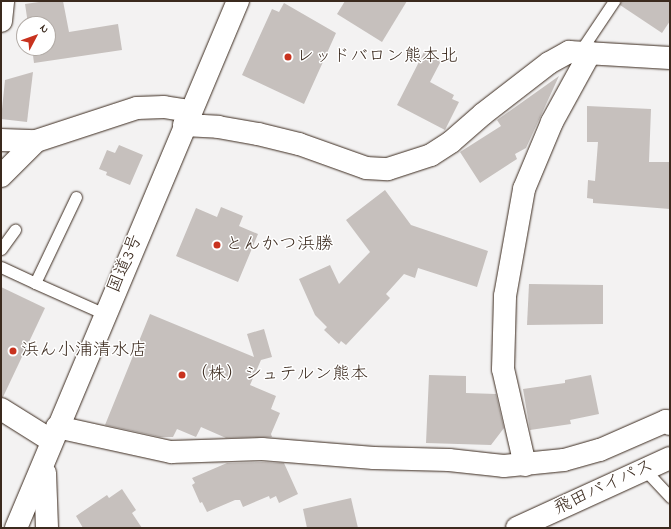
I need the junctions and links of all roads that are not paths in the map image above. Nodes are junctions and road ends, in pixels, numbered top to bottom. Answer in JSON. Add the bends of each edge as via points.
{"nodes":[{"id":1,"x":3,"y":1,"type":"edge"},
{"id":2,"x":238,"y":1,"type":"edge"},
{"id":3,"x":614,"y":1,"type":"edge"},
{"id":4,"x":1,"y":21,"type":"edge"},
{"id":5,"x":585,"y":53,"type":"junction"},
{"id":6,"x":670,"y":58,"type":"edge"},
{"id":7,"x":187,"y":118,"type":"junction"},
{"id":8,"x":1,"y":140,"type":"edge"},
{"id":9,"x":36,"y":141,"type":"junction"},
{"id":10,"x":1,"y":176,"type":"edge"},
{"id":11,"x":76,"y":197,"type":"dead end"},
{"id":12,"x":16,"y":230,"type":"dead end"},
{"id":13,"x":1,"y":249,"type":"edge"},
{"id":14,"x":1,"y":267,"type":"edge"},
{"id":15,"x":35,"y":283,"type":"junction"},
{"id":16,"x":105,"y":314,"type":"junction"},
{"id":17,"x":1,"y":409,"type":"edge"},
{"id":18,"x":670,"y":424,"type":"edge"},
{"id":19,"x":55,"y":434,"type":"junction"},
{"id":20,"x":670,"y":458,"type":"edge"},
{"id":21,"x":45,"y":464,"type":"junction"},
{"id":22,"x":525,"y":464,"type":"junction"},
{"id":23,"x":645,"y":470,"type":"junction"},
{"id":24,"x":670,"y":497,"type":"edge"},
{"id":25,"x":16,"y":528,"type":"edge"},
{"id":26,"x":47,"y":528,"type":"edge"},
{"id":27,"x":517,"y":528,"type":"edge"}],
"edges":[{"from":1,"to":4,"type":"main road"},
{"from":2,"to":7,"type":"main road","name":"国道3号"},
{"from":3,"to":5,"type":"lane"},
{"from":5,"to":6,"type":"main road"},
{"from":5,"to":7,"type":"main road","via":[[569,52],[549,63],[451,142],[431,155],[388,169],[366,168],[299,144]]},
{"from":5,"to":22,"type":"main road","via":[[524,189],[505,296],[503,369]]},
{"from":7,"to":9,"type":"main road","via":[[164,107],[138,108]]},
{"from":7,"to":16,"type":"main road","name":"国道3号"},
{"from":8,"to":9,"type":"main road"},
{"from":9,"to":10,"type":"main road"},
{"from":11,"to":15,"type":"lane"},
{"from":12,"to":13,"type":"lane"},
{"from":14,"to":15,"type":"lane"},
{"from":15,"to":16,"type":"lane"},
{"from":16,"to":19,"type":"main road","name":"国道3号"},
{"from":17,"to":19,"type":"main road"},
{"from":18,"to":22,"type":"main road","via":[[666,421],[600,450],[564,460]]},
{"from":19,"to":21,"type":"main road","name":"国道3号"},
{"from":19,"to":22,"type":"main road","via":[[171,452],[262,449],[374,458],[449,460],[504,466]]},
{"from":20,"to":23,"type":"main road","name":"飛田バイパス"},
{"from":21,"to":25,"type":"main road","name":"国道3号"},
{"from":21,"to":26,"type":"main road"},
{"from":23,"to":24,"type":"lane"},
{"from":23,"to":27,"type":"main road","name":"飛田バイパス"}]}
